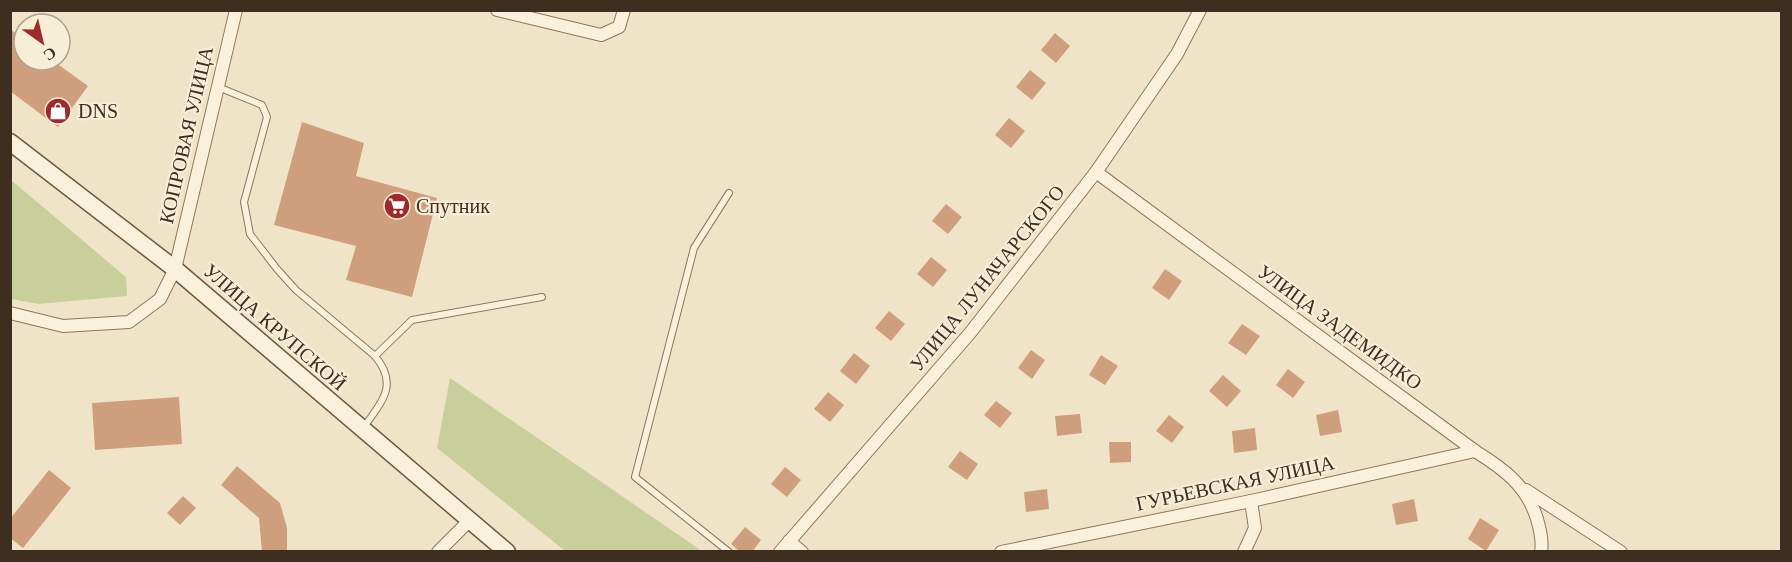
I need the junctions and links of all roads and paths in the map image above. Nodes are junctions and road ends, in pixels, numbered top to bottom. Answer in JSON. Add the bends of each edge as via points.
{"nodes":[{"id":1,"x":236,"y":10,"type":"edge"},
{"id":2,"x":497,"y":10,"type":"edge"},
{"id":3,"x":535,"y":10,"type":"edge"},
{"id":4,"x":624,"y":10,"type":"edge"},
{"id":5,"x":1200,"y":10,"type":"edge"},
{"id":6,"x":542,"y":21,"type":"junction"},
{"id":7,"x":218,"y":87,"type":"junction"},
{"id":8,"x":10,"y":142,"type":"edge"},
{"id":9,"x":1096,"y":172,"type":"junction"},
{"id":10,"x":729,"y":193,"type":"dead end"},
{"id":11,"x":175,"y":269,"type":"junction"},
{"id":12,"x":542,"y":297,"type":"dead end"},
{"id":13,"x":10,"y":313,"type":"edge"},
{"id":14,"x":375,"y":356,"type":"junction"},
{"id":15,"x":363,"y":430,"type":"junction"},
{"id":16,"x":1475,"y":451,"type":"junction"},
{"id":17,"x":1523,"y":488,"type":"junction"},
{"id":18,"x":1251,"y":501,"type":"junction"},
{"id":19,"x":468,"y":521,"type":"junction"},
{"id":20,"x":789,"y":541,"type":"junction"},
{"id":21,"x":438,"y":552,"type":"edge"},
{"id":22,"x":507,"y":552,"type":"edge"},
{"id":23,"x":729,"y":552,"type":"edge"},
{"id":24,"x":780,"y":552,"type":"edge"},
{"id":25,"x":802,"y":552,"type":"edge"},
{"id":26,"x":1001,"y":552,"type":"edge"},
{"id":27,"x":1244,"y":552,"type":"edge"},
{"id":28,"x":1541,"y":552,"type":"edge"},
{"id":29,"x":1620,"y":552,"type":"edge"}],
"edges":[{"from":1,"to":7,"type":"street","name":"КОПРОВАЯ УЛИЦА"},
{"from":2,"to":6,"type":"street"},
{"from":3,"to":6,"type":"street"},
{"from":4,"to":6,"type":"street","via":[[619,27],[601,35]]},
{"from":5,"to":9,"type":"street","name":"УЛИЦА ЛУНАЧАРСКОГО","via":[[1177,54]]},
{"from":7,"to":11,"type":"street","name":"КОПРОВАЯ УЛИЦА"},
{"from":7,"to":14,"type":"lane","via":[[262,105],[267,117],[244,202],[250,234],[296,290]]},
{"from":8,"to":11,"type":"street","name":"УЛИЦА КРУПСКОЙ"},
{"from":9,"to":16,"type":"street","name":"УЛИЦА ЗАДЕМИДКО"},
{"from":9,"to":20,"type":"street","name":"УЛИЦА ЛУНАЧАРСКОГО","via":[[970,333]]},
{"from":10,"to":23,"type":"lane","via":[[694,248],[635,477]]},
{"from":11,"to":13,"type":"street","name":"КОПРОВАЯ УЛИЦА","via":[[160,299],[129,322],[63,326]]},
{"from":11,"to":15,"type":"street","name":"УЛИЦА КРУПСКОЙ"},
{"from":12,"to":14,"type":"lane","via":[[412,320]]},
{"from":14,"to":15,"type":"lane","via":[[385,368],[387,382],[383,399]]},
{"from":15,"to":19,"type":"street","name":"УЛИЦА КРУПСКОЙ"},
{"from":16,"to":17,"type":"street","name":"УЛИЦА ЗАДЕМИДКО"},
{"from":16,"to":18,"type":"street","name":"ГУРЬЕВСКАЯ УЛИЦА"},
{"from":17,"to":28,"type":"street","name":"УЛИЦА ЗАДЕМИДКО","via":[[1540,529]]},
{"from":17,"to":29,"type":"street"},
{"from":18,"to":26,"type":"street","name":"ГУРЬЕВСКАЯ УЛИЦА"},
{"from":18,"to":27,"type":"street","via":[[1256,528]]},
{"from":19,"to":21,"type":"street"},
{"from":19,"to":22,"type":"street","name":"УЛИЦА КРУПСКОЙ"},
{"from":20,"to":24,"type":"street","name":"УЛИЦА ЛУНАЧАРСКОГО"},
{"from":20,"to":25,"type":"street"}]}
